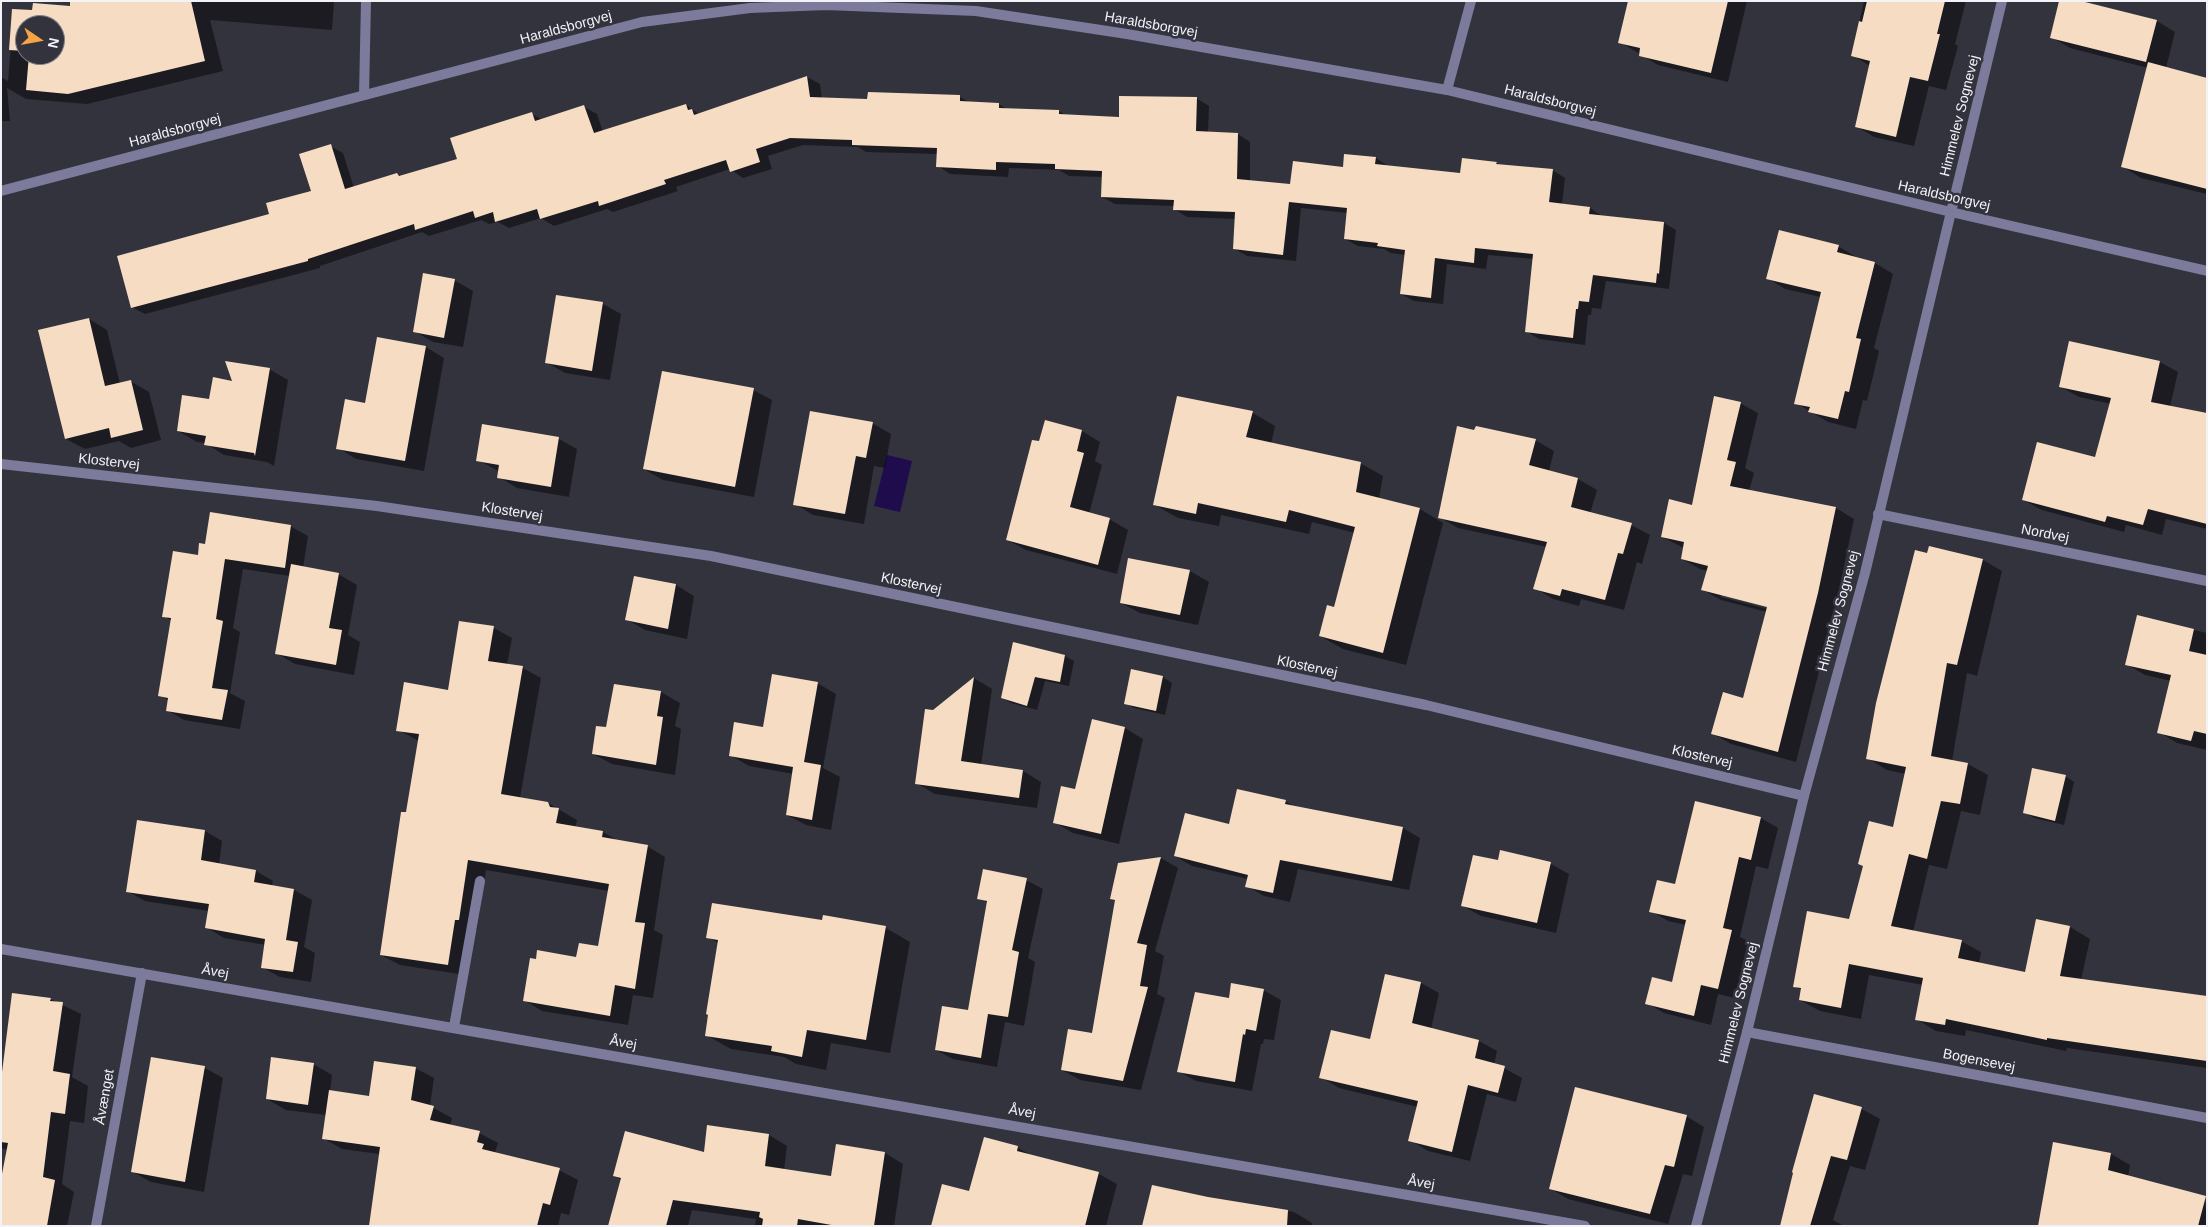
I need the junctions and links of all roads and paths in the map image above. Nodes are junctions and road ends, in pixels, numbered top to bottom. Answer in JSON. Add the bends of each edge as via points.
{"nodes":[{"id":1,"x":366,"y":1,"type":"edge"},
{"id":2,"x":1471,"y":1,"type":"edge"},
{"id":3,"x":2002,"y":1,"type":"edge"},
{"id":4,"x":977,"y":6,"type":"edge"},
{"id":5,"x":1447,"y":90,"type":"junction"},
{"id":6,"x":364,"y":95,"type":"junction"},
{"id":7,"x":1,"y":192,"type":"edge"},
{"id":8,"x":1952,"y":212,"type":"junction"},
{"id":9,"x":2207,"y":271,"type":"edge"},
{"id":10,"x":1,"y":464,"type":"edge"},
{"id":11,"x":1878,"y":514,"type":"junction"},
{"id":12,"x":2207,"y":580,"type":"edge"},
{"id":13,"x":1804,"y":796,"type":"junction"},
{"id":14,"x":480,"y":881,"type":"dead end"},
{"id":15,"x":1,"y":949,"type":"edge"},
{"id":16,"x":142,"y":973,"type":"junction"},
{"id":17,"x":454,"y":1027,"type":"junction"},
{"id":18,"x":1747,"y":1032,"type":"junction"},
{"id":19,"x":2207,"y":1118,"type":"edge"},
{"id":20,"x":96,"y":1226,"type":"edge"},
{"id":21,"x":1585,"y":1226,"type":"edge"},
{"id":22,"x":1696,"y":1226,"type":"edge"}],
"edges":[{"from":1,"to":6,"type":"street"},
{"from":2,"to":5,"type":"street"},
{"from":3,"to":8,"type":"street","name":"Himmelev Sognevej"},
{"from":4,"to":5,"type":"street","name":"Haraldsborgvej"},
{"from":4,"to":6,"type":"street","name":"Haraldsborgvej","via":[[750,8],[642,22]]},
{"from":5,"to":8,"type":"street","name":"Haraldsborgvej"},
{"from":6,"to":7,"type":"street","name":"Haraldsborgvej"},
{"from":8,"to":9,"type":"street","name":"Haraldsborgvej"},
{"from":8,"to":11,"type":"street","name":"Himmelev Sognevej"},
{"from":10,"to":13,"type":"street","name":"Klostervej","via":[[378,506],[711,556],[1426,705]]},
{"from":11,"to":12,"type":"street","name":"Nordvej"},
{"from":11,"to":13,"type":"street","name":"Himmelev Sognevej"},
{"from":13,"to":18,"type":"street","name":"Himmelev Sognevej"},
{"from":14,"to":17,"type":"street"},
{"from":15,"to":16,"type":"street","name":"Åvej"},
{"from":16,"to":17,"type":"street","name":"Åvej"},
{"from":16,"to":20,"type":"street","name":"Åvænget"},
{"from":17,"to":21,"type":"street","name":"Åvej"},
{"from":18,"to":19,"type":"street","name":"Bogensevej"},
{"from":18,"to":22,"type":"street","name":"Himmelev Sognevej"}]}
